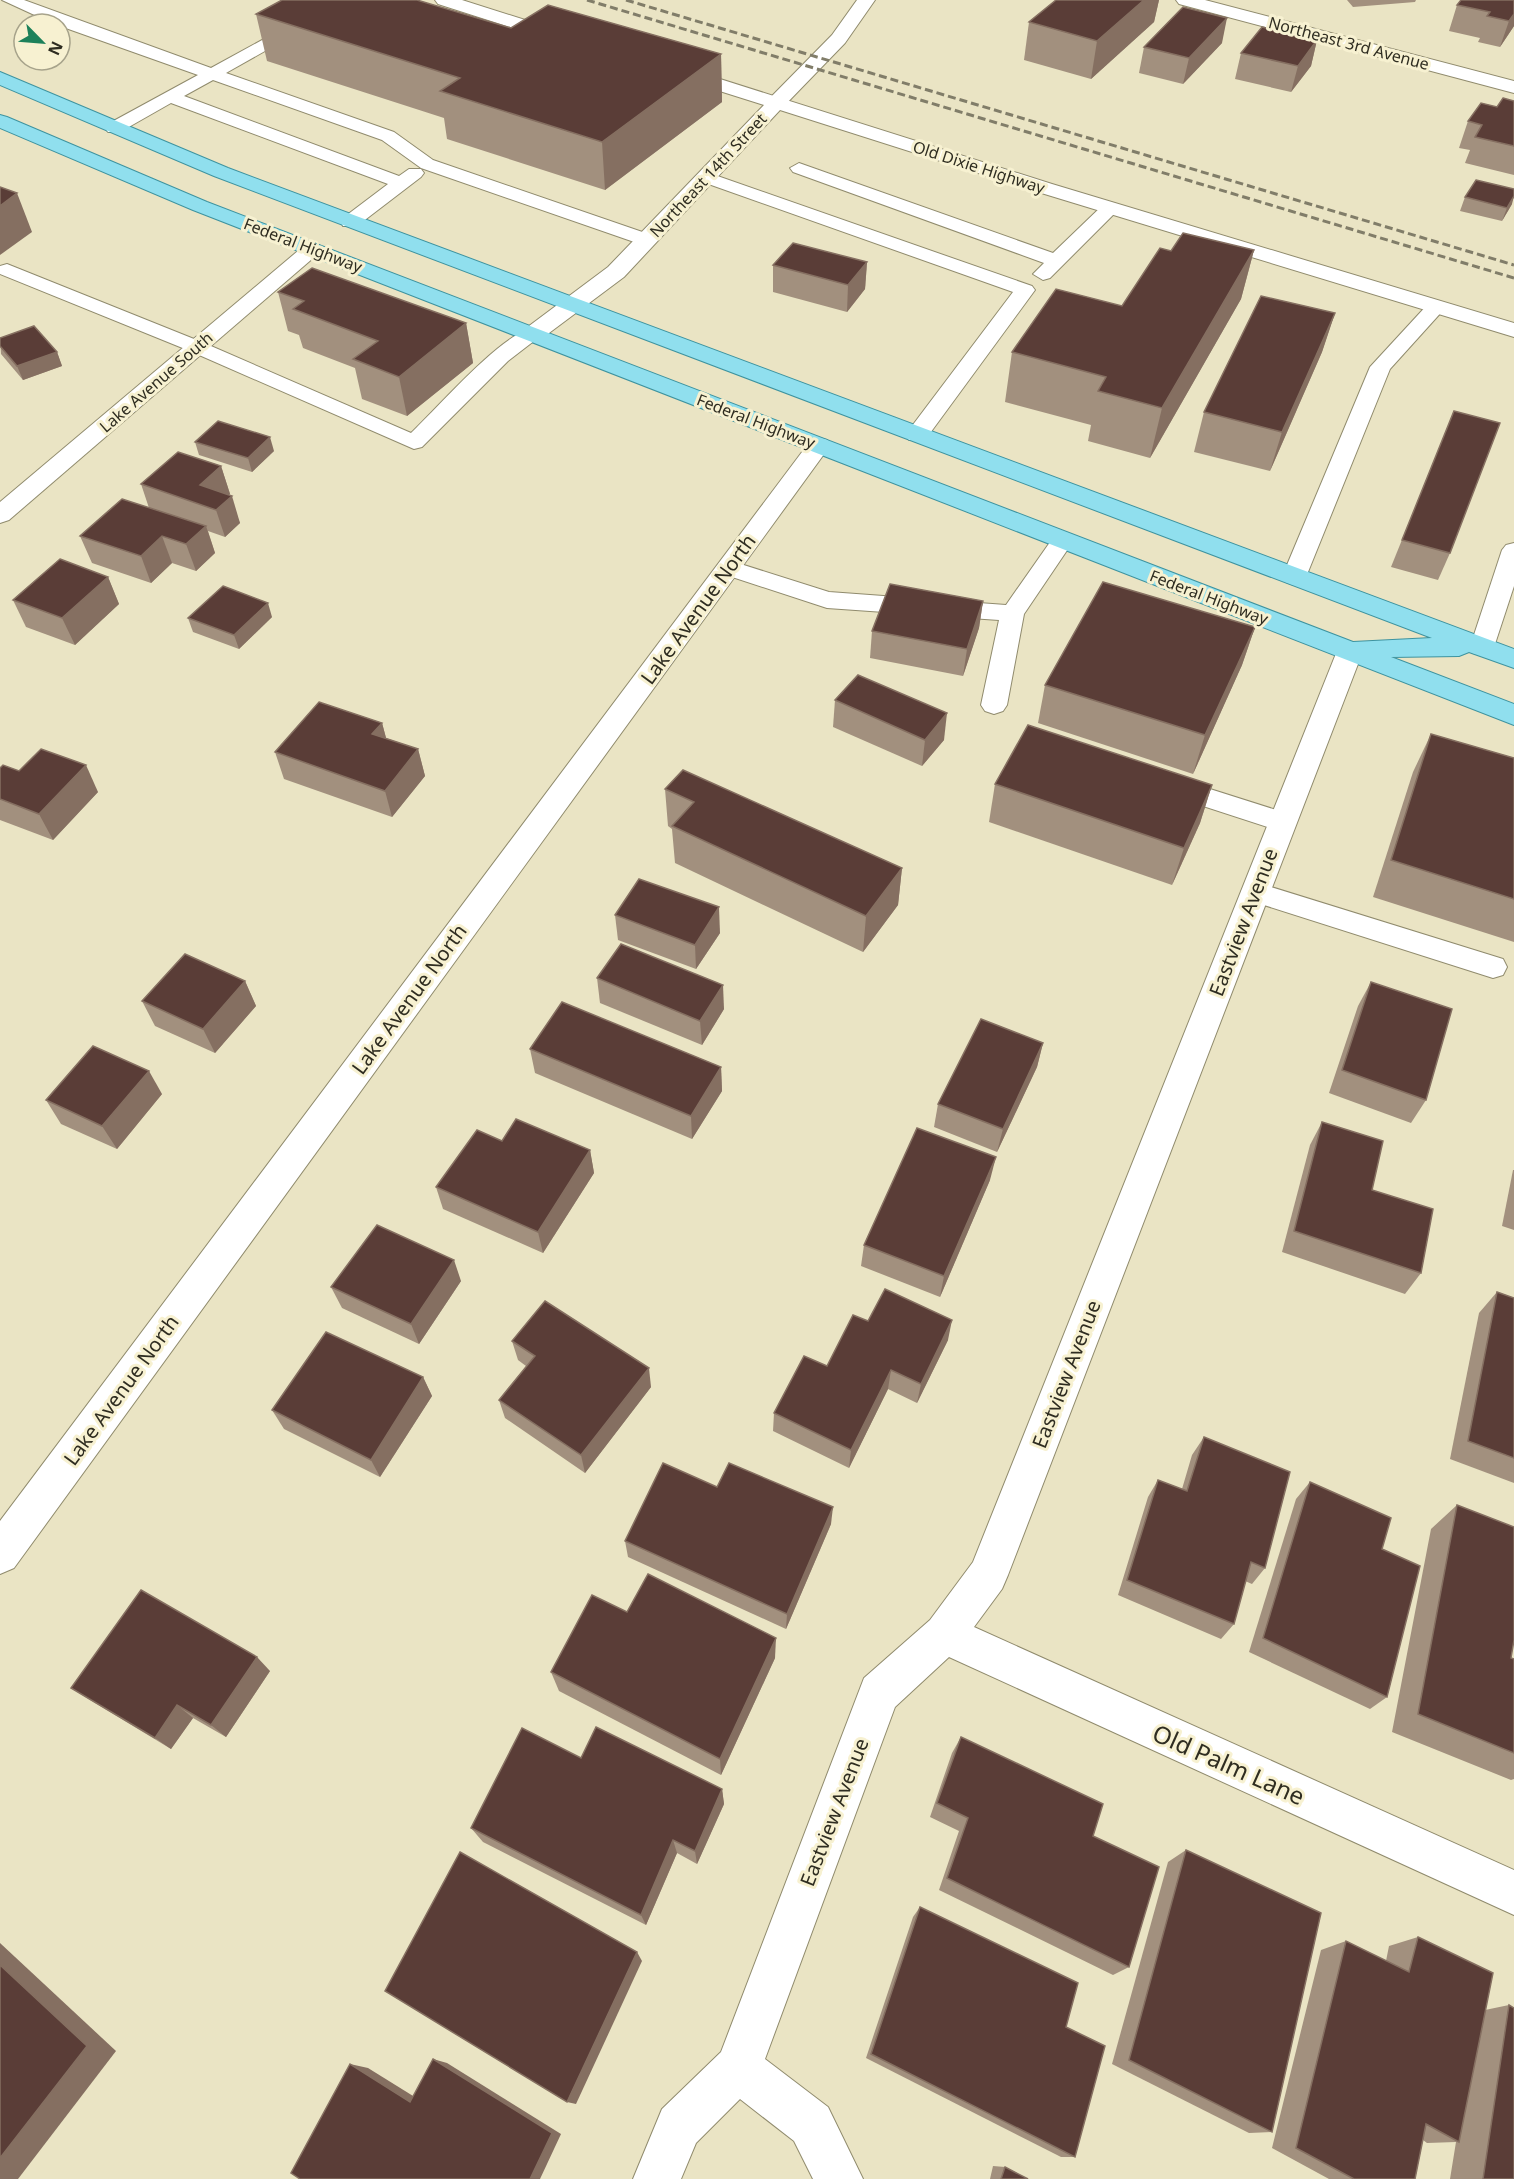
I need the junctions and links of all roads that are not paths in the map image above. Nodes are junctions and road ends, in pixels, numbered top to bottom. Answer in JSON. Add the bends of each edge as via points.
{"nodes":[{"id":1,"x":10,"y":0,"type":"edge"},
{"id":2,"x":311,"y":0,"type":"edge"},
{"id":3,"x":444,"y":0,"type":"edge"},
{"id":4,"x":866,"y":0,"type":"edge"},
{"id":5,"x":1185,"y":0,"type":"edge"},
{"id":6,"x":1223,"y":4,"type":"edge"},
{"id":7,"x":346,"y":7,"type":"edge"},
{"id":8,"x":574,"y":41,"type":"edge"},
{"id":9,"x":664,"y":68,"type":"edge"},
{"id":10,"x":212,"y":75,"type":"junction"},
{"id":11,"x":0,"y":78,"type":"edge"},
{"id":12,"x":1514,"y":87,"type":"edge"},
{"id":13,"x":170,"y":97,"type":"junction"},
{"id":14,"x":777,"y":102,"type":"junction"},
{"id":15,"x":0,"y":121,"type":"edge"},
{"id":16,"x":114,"y":128,"type":"junction"},
{"id":17,"x":427,"y":164,"type":"junction"},
{"id":18,"x":799,"y":168,"type":"dead end"},
{"id":19,"x":706,"y":177,"type":"junction"},
{"id":20,"x":401,"y":183,"type":"junction"},
{"id":21,"x":1111,"y":208,"type":"junction"},
{"id":22,"x":350,"y":222,"type":"junction"},
{"id":23,"x":647,"y":240,"type":"junction"},
{"id":24,"x":312,"y":249,"type":"junction"},
{"id":25,"x":1056,"y":261,"type":"junction"},
{"id":26,"x":8,"y":270,"type":"dead end"},
{"id":27,"x":1025,"y":290,"type":"junction"},
{"id":28,"x":571,"y":305,"type":"junction"},
{"id":29,"x":1436,"y":307,"type":"junction"},
{"id":30,"x":1514,"y":330,"type":"edge"},
{"id":31,"x":533,"y":334,"type":"junction"},
{"id":32,"x":197,"y":347,"type":"junction"},
{"id":33,"x":917,"y":435,"type":"junction"},
{"id":34,"x":819,"y":445,"type":"junction"},
{"id":35,"x":0,"y":515,"type":"edge"},
{"id":36,"x":1063,"y":540,"type":"junction"},
{"id":37,"x":1514,"y":550,"type":"edge"},
{"id":38,"x":728,"y":568,"type":"junction"},
{"id":39,"x":1294,"y":577,"type":"junction"},
{"id":40,"x":1012,"y":614,"type":"junction"},
{"id":41,"x":1482,"y":647,"type":"junction"},
{"id":42,"x":1350,"y":651,"type":"junction"},
{"id":43,"x":1514,"y":660,"type":"edge"},
{"id":44,"x":994,"y":705,"type":"dead end"},
{"id":45,"x":1514,"y":715,"type":"edge"},
{"id":46,"x":1149,"y":778,"type":"edge"},
{"id":47,"x":1283,"y":822,"type":"junction"},
{"id":48,"x":1255,"y":892,"type":"junction"},
{"id":49,"x":1493,"y":967,"type":"dead end"},
{"id":50,"x":0,"y":1554,"type":"edge"},
{"id":51,"x":944,"y":1634,"type":"junction"},
{"id":52,"x":1514,"y":1893,"type":"edge"},
{"id":53,"x":738,"y":2068,"type":"junction"},
{"id":54,"x":657,"y":2179,"type":"edge"},
{"id":55,"x":839,"y":2179,"type":"edge"}],
"edges":[{"from":1,"to":10,"type":"lane"},
{"from":2,"to":7,"type":"lane"},
{"from":3,"to":8,"type":"street","via":[[521,32]]},
{"from":4,"to":14,"type":"street","name":"Northeast 14th Street","via":[[845,32]]},
{"from":5,"to":6,"type":"street","name":"Northeast 3rd Avenue"},
{"from":6,"to":12,"type":"street","name":"Northeast 3rd Avenue"},
{"from":7,"to":10,"type":"lane"},
{"from":9,"to":14,"type":"street","name":"Old Dixie Highway"},
{"from":10,"to":13,"type":"lane"},
{"from":10,"to":17,"type":"lane","via":[[388,136]]},
{"from":11,"to":16,"type":"main road","name":"Federal Highway"},
{"from":13,"to":16,"type":"lane"},
{"from":13,"to":20,"type":"lane"},
{"from":14,"to":19,"type":"street","name":"Northeast 14th Street"},
{"from":14,"to":21,"type":"street","name":"Old Dixie Highway"},
{"from":15,"to":24,"type":"main road","name":"Federal Highway","via":[[111,170]]},
{"from":16,"to":22,"type":"main road","name":"Federal Highway"},
{"from":17,"to":20,"type":"lane"},
{"from":17,"to":23,"type":"lane"},
{"from":18,"to":25,"type":"lane"},
{"from":19,"to":23,"type":"street","name":"Northeast 14th Street"},
{"from":19,"to":27,"type":"lane"},
{"from":20,"to":22,"type":"lane"},
{"from":21,"to":25,"type":"lane"},
{"from":21,"to":29,"type":"street","name":"Old Dixie Highway"},
{"from":22,"to":28,"type":"main road","name":"Federal Highway"},
{"from":23,"to":28,"type":"street","name":"Northeast 14th Street","via":[[616,272]]},
{"from":24,"to":31,"type":"main road","name":"Federal Highway"},
{"from":24,"to":32,"type":"street","name":"Lake Avenue South"},
{"from":25,"to":27,"type":"lane"},
{"from":26,"to":32,"type":"lane"},
{"from":27,"to":33,"type":"lane"},
{"from":28,"to":31,"type":"street","name":"Northeast 14th Street"},
{"from":28,"to":33,"type":"main road","name":"Federal Highway"},
{"from":29,"to":30,"type":"street","name":"Old Dixie Highway"},
{"from":29,"to":39,"type":"lane","via":[[1380,367]]},
{"from":31,"to":32,"type":"lane","via":[[501,357],[414,442]]},
{"from":31,"to":34,"type":"main road","name":"Federal Highway"},
{"from":32,"to":35,"type":"street","name":"Lake Avenue South"},
{"from":33,"to":39,"type":"main road","name":"Federal Highway"},
{"from":34,"to":36,"type":"main road","name":"Federal Highway"},
{"from":34,"to":38,"type":"street","name":"Lake Avenue North"},
{"from":36,"to":40,"type":"lane"},
{"from":36,"to":42,"type":"main road","name":"Federal Highway"},
{"from":37,"to":41,"type":"lane"},
{"from":38,"to":40,"type":"lane","via":[[828,600]]},
{"from":38,"to":50,"type":"street","name":"Lake Avenue North"},
{"from":39,"to":41,"type":"main road","name":"Federal Highway"},
{"from":40,"to":44,"type":"lane"},
{"from":41,"to":42,"type":"main road","via":[[1410,646]]},
{"from":41,"to":43,"type":"main road","name":"Federal Highway"},
{"from":42,"to":45,"type":"main road","name":"Federal Highway"},
{"from":42,"to":47,"type":"street","name":"Eastview Avenue"},
{"from":46,"to":47,"type":"lane"},
{"from":47,"to":48,"type":"street","name":"Eastview Avenue"},
{"from":48,"to":49,"type":"lane"},
{"from":48,"to":51,"type":"street","name":"Eastview Avenue","via":[[988,1575]]},
{"from":51,"to":52,"type":"street","name":"Old Palm Lane"},
{"from":51,"to":53,"type":"street","name":"Eastview Avenue","via":[[879,1693]]},
{"from":53,"to":54,"type":"street","name":"Eastview Avenue","via":[[679,2126]]},
{"from":53,"to":55,"type":"street","via":[[812,2124]]}]}
